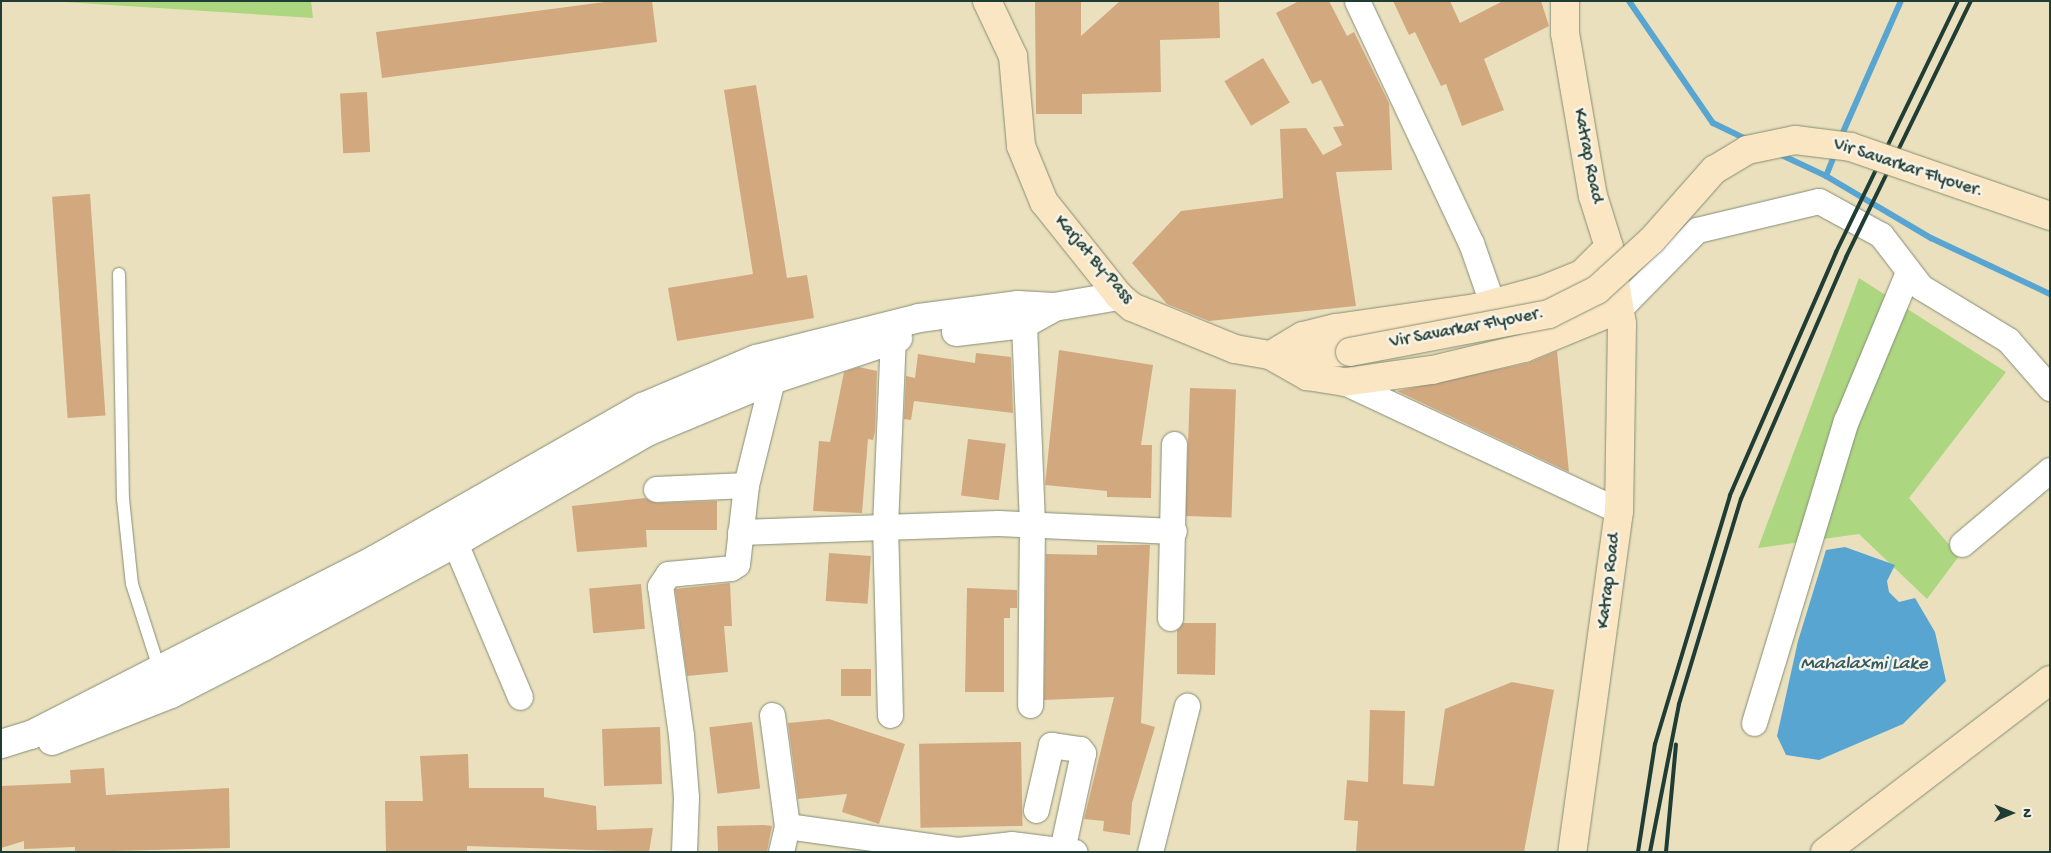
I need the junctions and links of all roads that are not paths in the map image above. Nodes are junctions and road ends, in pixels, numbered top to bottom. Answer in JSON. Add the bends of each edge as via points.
{"nodes":[{"id":1,"x":987,"y":1,"type":"edge"},
{"id":2,"x":1357,"y":1,"type":"edge"},
{"id":3,"x":1565,"y":1,"type":"edge"},
{"id":4,"x":2050,"y":216,"type":"edge"},
{"id":5,"x":1609,"y":247,"type":"junction"},
{"id":6,"x":1908,"y":272,"type":"junction"},
{"id":7,"x":119,"y":274,"type":"dead end"},
{"id":8,"x":1119,"y":296,"type":"junction"},
{"id":9,"x":1492,"y":303,"type":"junction"},
{"id":10,"x":1054,"y":307,"type":"junction"},
{"id":11,"x":1619,"y":309,"type":"junction"},
{"id":12,"x":1024,"y":324,"type":"junction"},
{"id":13,"x":894,"y":339,"type":"junction"},
{"id":14,"x":1350,"y":352,"type":"joint"},
{"id":15,"x":1270,"y":356,"type":"junction"},
{"id":16,"x":768,"y":368,"type":"junction"},
{"id":17,"x":1344,"y":382,"type":"junction"},
{"id":18,"x":2050,"y":388,"type":"edge"},
{"id":19,"x":1174,"y":444,"type":"dead end"},
{"id":20,"x":2050,"y":470,"type":"edge"},
{"id":21,"x":746,"y":486,"type":"junction"},
{"id":22,"x":656,"y":488,"type":"dead end"},
{"id":23,"x":1619,"y":511,"type":"junction"},
{"id":24,"x":1032,"y":524,"type":"junction"},
{"id":25,"x":885,"y":526,"type":"junction"},
{"id":26,"x":1174,"y":531,"type":"junction"},
{"id":27,"x":740,"y":532,"type":"junction"},
{"id":28,"x":455,"y":543,"type":"junction"},
{"id":29,"x":1962,"y":544,"type":"dead end"},
{"id":30,"x":1170,"y":618,"type":"dead end"},
{"id":31,"x":160,"y":671,"type":"junction"},
{"id":32,"x":2050,"y":680,"type":"edge"},
{"id":33,"x":520,"y":697,"type":"dead end"},
{"id":34,"x":1030,"y":705,"type":"dead end"},
{"id":35,"x":1187,"y":706,"type":"dead end"},
{"id":36,"x":772,"y":715,"type":"dead end"},
{"id":37,"x":890,"y":715,"type":"dead end"},
{"id":38,"x":1754,"y":723,"type":"dead end"},
{"id":39,"x":1,"y":744,"type":"edge"},
{"id":40,"x":1,"y":759,"type":"edge"},
{"id":41,"x":1036,"y":810,"type":"dead end"},
{"id":42,"x":787,"y":826,"type":"junction"},
{"id":43,"x":1068,"y":851,"type":"edge"},
{"id":44,"x":684,"y":852,"type":"edge"},
{"id":45,"x":781,"y":852,"type":"edge"},
{"id":46,"x":1150,"y":852,"type":"edge"},
{"id":47,"x":1572,"y":852,"type":"edge"},
{"id":48,"x":1825,"y":852,"type":"edge"}],
"edges":[{"from":1,"to":8,"type":"main road","name":"Karjat By-Pass","via":[[1013,56],[1021,146],[1044,202]]},
{"from":2,"to":9,"type":"street","via":[[1471,243]]},
{"from":3,"to":5,"type":"main road","name":"Katrap Road","via":[[1565,33],[1593,196]]},
{"from":4,"to":14,"type":"main road","name":"Vir Savarkar Flyover.","bridge":true,"via":[[1851,147],[1794,140],[1747,150],[1714,170],[1652,240],[1597,290],[1549,314]]},
{"from":5,"to":9,"type":"main road","via":[[1582,274]]},
{"from":5,"to":11,"type":"main road","name":"Katrap Road"},
{"from":6,"to":11,"type":"street","via":[[1897,251],[1881,235],[1819,200],[1697,230]]},
{"from":6,"to":18,"type":"street","via":[[1921,287],[2008,340]]},
{"from":6,"to":38,"type":"street","via":[[1846,421]]},
{"from":7,"to":31,"type":"lane","via":[[122,499],[132,584]]},
{"from":8,"to":10,"type":"street"},
{"from":8,"to":15,"type":"main road","name":"Karjat By-Pass","via":[[1132,307],[1235,349]]},
{"from":9,"to":15,"type":"main road","via":[[1336,328],[1303,336]]},
{"from":10,"to":12,"type":"street"},
{"from":10,"to":16,"type":"street","via":[[1018,305],[919,318]]},
{"from":11,"to":17,"type":"main road","via":[[1524,348],[1432,370]]},
{"from":11,"to":23,"type":"main road","name":"Katrap Road"},
{"from":12,"to":13,"type":"street"},
{"from":12,"to":24,"type":"street"},
{"from":13,"to":16,"type":"street"},
{"from":13,"to":25,"type":"street"},
{"from":14,"to":15,"type":"main road","name":"Karjat By-Pass"},
{"from":15,"to":17,"type":"main road","via":[[1307,376]]},
{"from":16,"to":21,"type":"street"},
{"from":16,"to":28,"type":"street","via":[[648,432]]},
{"from":16,"to":31,"type":"street","via":[[642,407],[376,559]]},
{"from":17,"to":23,"type":"street"},
{"from":19,"to":26,"type":"street"},
{"from":20,"to":29,"type":"street"},
{"from":21,"to":22,"type":"street"},
{"from":21,"to":27,"type":"street"},
{"from":23,"to":47,"type":"main road","name":"Katrap Road"},
{"from":24,"to":25,"type":"street"},
{"from":24,"to":26,"type":"street"},
{"from":24,"to":34,"type":"street"},
{"from":25,"to":27,"type":"street"},
{"from":25,"to":37,"type":"street"},
{"from":26,"to":30,"type":"street"},
{"from":27,"to":44,"type":"street","via":[[735,566],[668,574],[660,586],[681,735],[686,797]]},
{"from":28,"to":33,"type":"street"},
{"from":28,"to":40,"type":"street","via":[[171,694],[110,721]]},
{"from":31,"to":39,"type":"street","via":[[31,735]]},
{"from":32,"to":48,"type":"main road"},
{"from":35,"to":46,"type":"street"},
{"from":36,"to":42,"type":"street"},
{"from":41,"to":43,"type":"street","via":[[1050,744],[1080,749],[1083,753]]},
{"from":42,"to":43,"type":"street","via":[[957,850],[1011,844]]},
{"from":42,"to":45,"type":"street"}]}
